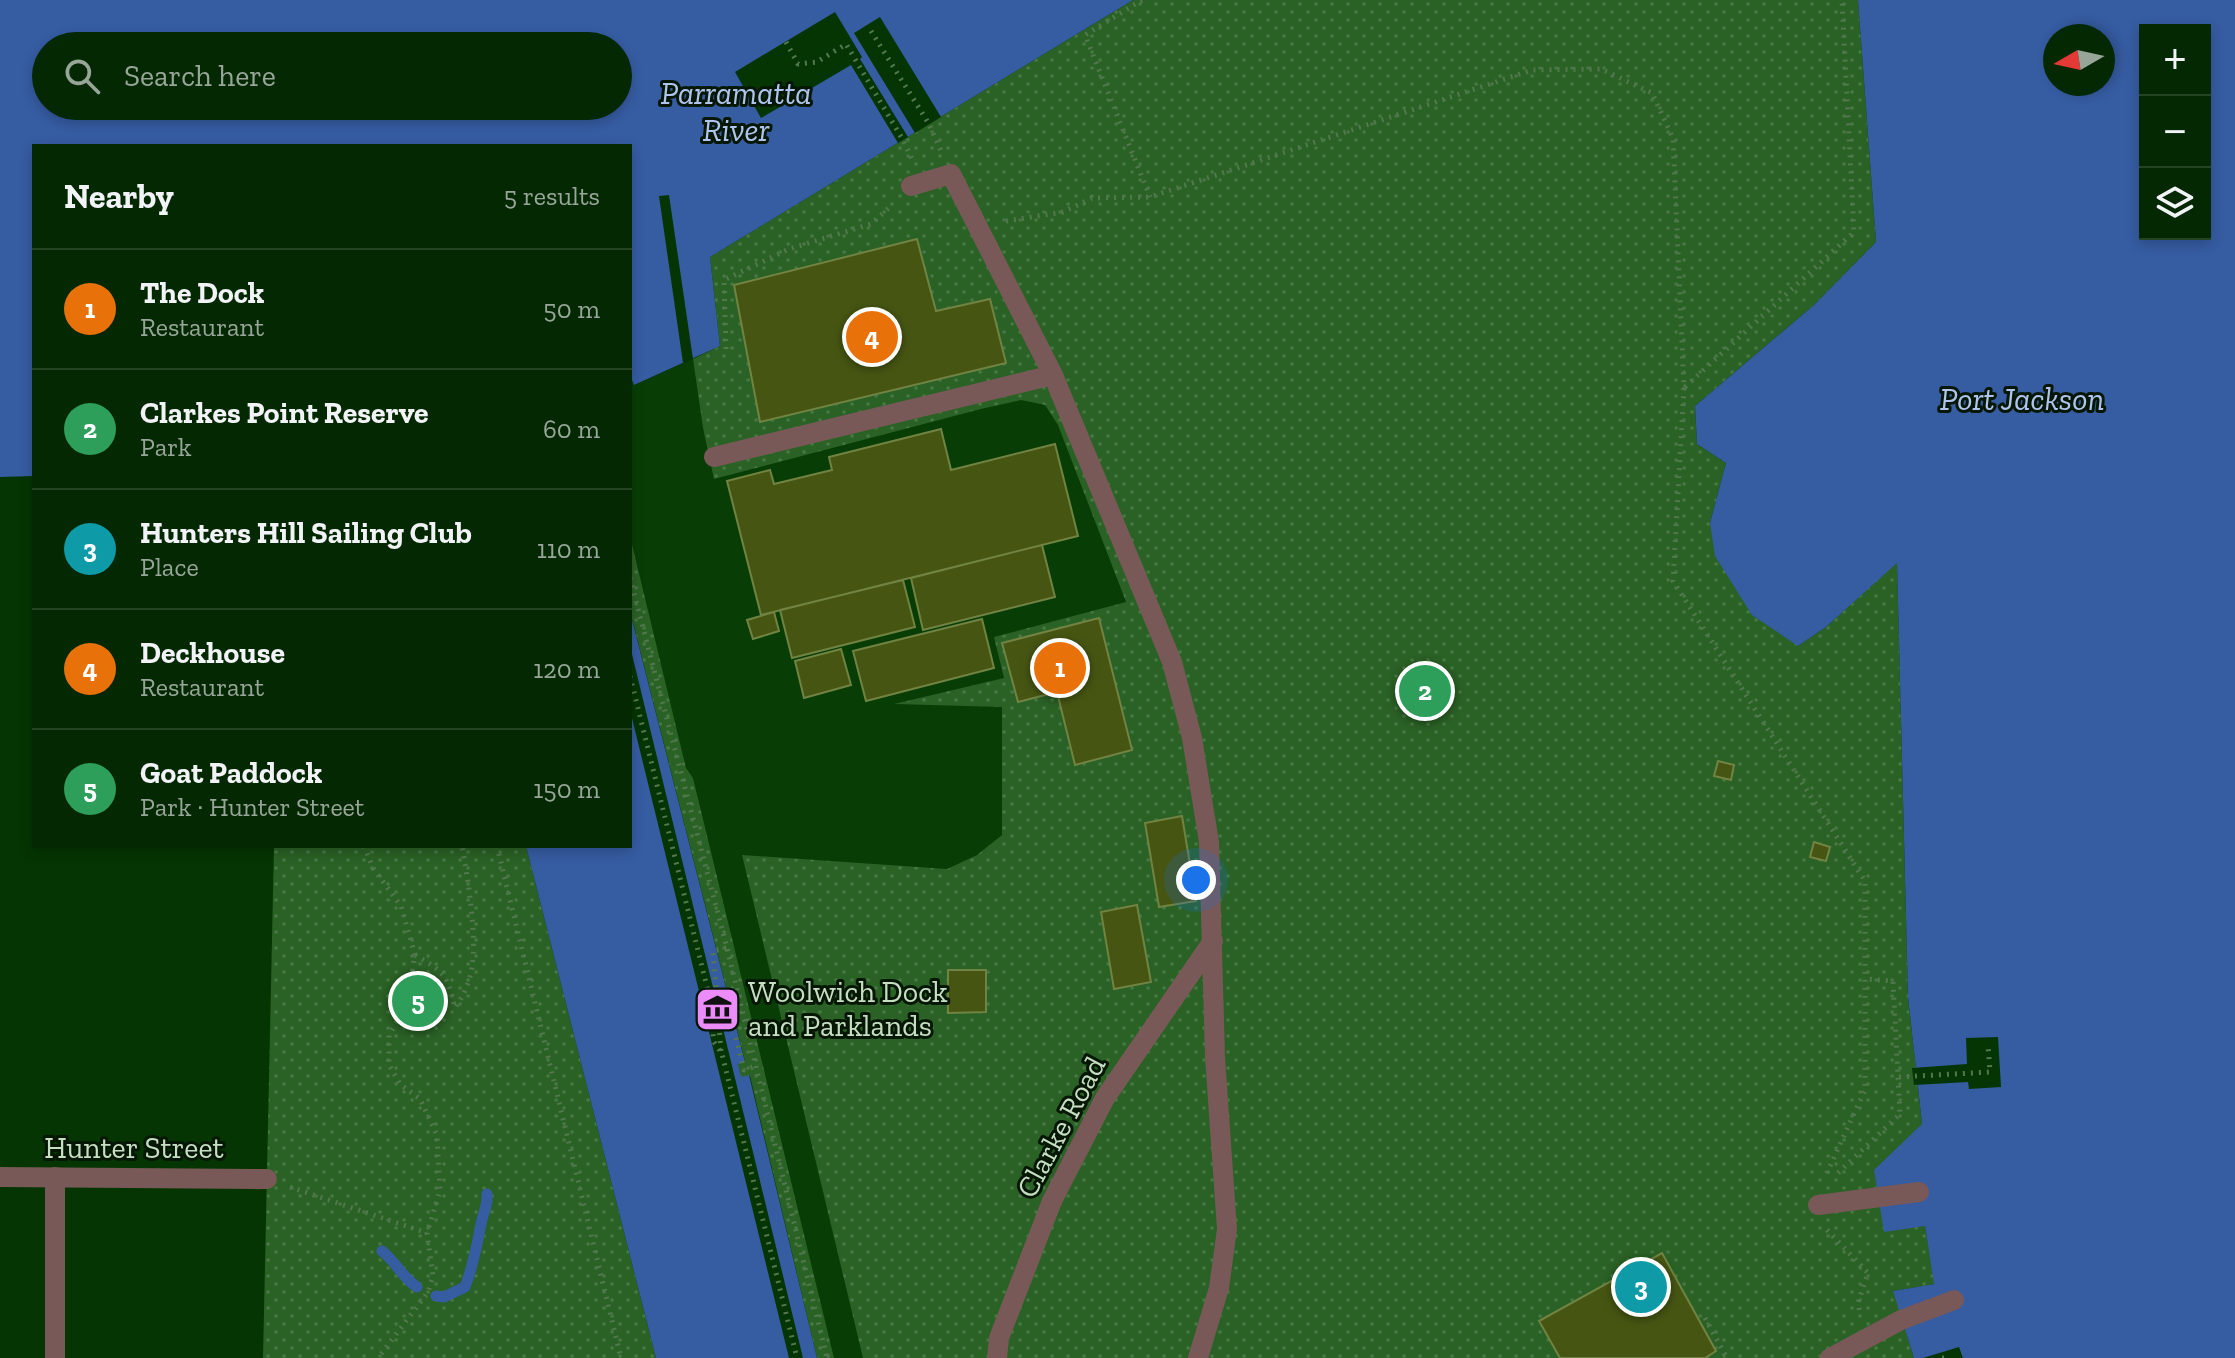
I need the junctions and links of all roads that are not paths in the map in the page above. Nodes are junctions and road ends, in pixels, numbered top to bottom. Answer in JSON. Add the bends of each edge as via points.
{"nodes":[{"id":1,"x":911,"y":186,"type":"road end"},
{"id":2,"x":1053,"y":375,"type":"junction"},
{"id":3,"x":714,"y":457,"type":"dead end"},
{"id":4,"x":1213,"y":941,"type":"junction"},
{"id":5,"x":0,"y":1177,"type":"edge"},
{"id":6,"x":55,"y":1177,"type":"junction"},
{"id":7,"x":267,"y":1179,"type":"road end"},
{"id":8,"x":1919,"y":1192,"type":"dead end"},
{"id":9,"x":1818,"y":1199,"type":"road end"},
{"id":10,"x":1954,"y":1300,"type":"dead end"},
{"id":11,"x":1199,"y":1355,"type":"edge"},
{"id":12,"x":55,"y":1358,"type":"edge"},
{"id":13,"x":997,"y":1358,"type":"edge"},
{"id":14,"x":1830,"y":1358,"type":"edge"}],
"edges":[{"from":1,"to":2,"type":"street","via":[[951,174]]},
{"from":2,"to":3,"type":"street"},
{"from":2,"to":4,"type":"street","via":[[1172,662],[1192,738],[1209,842]]},
{"from":4,"to":11,"type":"street","via":[[1227,1229],[1219,1288]]},
{"from":4,"to":13,"type":"street","name":"Clarke Road","via":[[1105,1098],[1052,1201],[999,1338]]},
{"from":5,"to":6,"type":"street","name":"Hunter Street"},
{"from":6,"to":7,"type":"street","name":"Hunter Street"},
{"from":6,"to":12,"type":"street"},
{"from":8,"to":9,"type":"street"},
{"from":10,"to":14,"type":"street","via":[[1901,1320]]}]}
